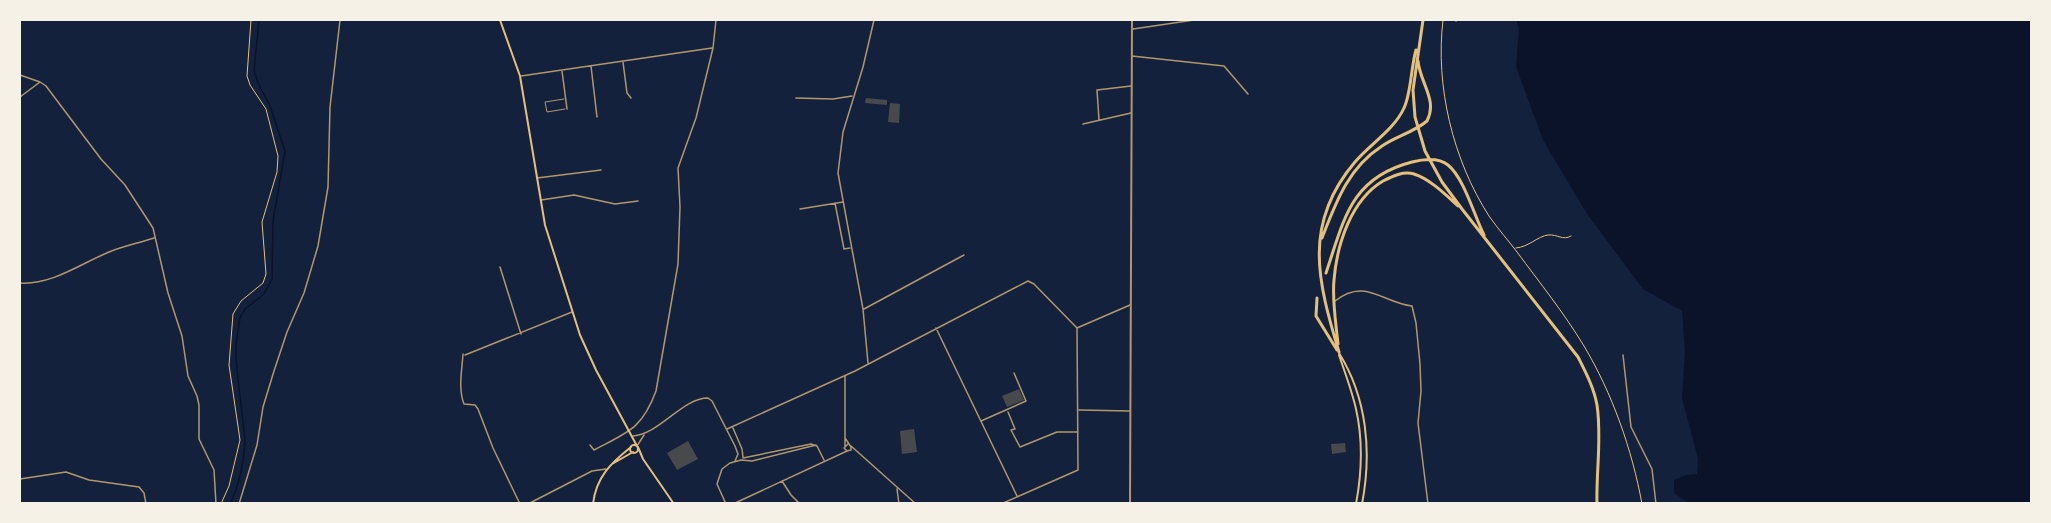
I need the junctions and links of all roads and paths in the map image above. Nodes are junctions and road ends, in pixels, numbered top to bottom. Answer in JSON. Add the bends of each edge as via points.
{"nodes":[{"id":1,"x":251,"y":20,"type":"edge"},
{"id":2,"x":340,"y":20,"type":"edge"},
{"id":3,"x":500,"y":20,"type":"edge"},
{"id":4,"x":716,"y":20,"type":"edge"},
{"id":5,"x":874,"y":20,"type":"edge"},
{"id":6,"x":1132,"y":20,"type":"edge"},
{"id":7,"x":1194,"y":20,"type":"edge"},
{"id":8,"x":1422,"y":20,"type":"edge"},
{"id":9,"x":1443,"y":20,"type":"edge"},
{"id":10,"x":1132,"y":29,"type":"junction"},
{"id":11,"x":1420,"y":36,"type":"junction"},
{"id":12,"x":713,"y":48,"type":"junction"},
{"id":13,"x":1417,"y":53,"type":"junction"},
{"id":14,"x":1132,"y":56,"type":"junction"},
{"id":15,"x":623,"y":61,"type":"junction"},
{"id":16,"x":591,"y":65,"type":"junction"},
{"id":17,"x":562,"y":70,"type":"junction"},
{"id":18,"x":20,"y":75,"type":"edge"},
{"id":19,"x":520,"y":76,"type":"junction"},
{"id":20,"x":40,"y":82,"type":"junction"},
{"id":21,"x":1132,"y":86,"type":"junction"},
{"id":22,"x":1248,"y":94,"type":"dead end"},
{"id":23,"x":20,"y":96,"type":"edge"},
{"id":24,"x":853,"y":96,"type":"junction"},
{"id":25,"x":631,"y":98,"type":"dead end"},
{"id":26,"x":796,"y":98,"type":"dead end"},
{"id":27,"x":566,"y":99,"type":"junction"},
{"id":28,"x":567,"y":109,"type":"joint"},
{"id":29,"x":1131,"y":113,"type":"junction"},
{"id":30,"x":597,"y":117,"type":"dead end"},
{"id":31,"x":1099,"y":120,"type":"junction"},
{"id":32,"x":1083,"y":124,"type":"dead end"},
{"id":33,"x":601,"y":170,"type":"dead end"},
{"id":34,"x":536,"y":178,"type":"junction"},
{"id":35,"x":540,"y":200,"type":"junction"},
{"id":36,"x":638,"y":201,"type":"dead end"},
{"id":37,"x":843,"y":202,"type":"junction"},
{"id":38,"x":835,"y":203,"type":"junction"},
{"id":39,"x":800,"y":209,"type":"dead end"},
{"id":40,"x":1462,"y":209,"type":"junction"},
{"id":41,"x":1572,"y":236,"type":"dead end"},
{"id":42,"x":155,"y":238,"type":"junction"},
{"id":43,"x":1321,"y":239,"type":"junction"},
{"id":44,"x":1487,"y":242,"type":"junction"},
{"id":45,"x":852,"y":247,"type":"junction"},
{"id":46,"x":1514,"y":248,"type":"junction"},
{"id":47,"x":964,"y":255,"type":"dead end"},
{"id":48,"x":500,"y":267,"type":"dead end"},
{"id":49,"x":1326,"y":273,"type":"dead end"},
{"id":50,"x":20,"y":283,"type":"edge"},
{"id":51,"x":1333,"y":290,"type":"junction"},
{"id":52,"x":1342,"y":296,"type":"junction"},
{"id":53,"x":1317,"y":298,"type":"dead end"},
{"id":54,"x":1334,"y":303,"type":"junction"},
{"id":55,"x":1131,"y":304,"type":"junction"},
{"id":56,"x":863,"y":309,"type":"junction"},
{"id":57,"x":572,"y":312,"type":"junction"},
{"id":58,"x":936,"y":328,"type":"junction"},
{"id":59,"x":1077,"y":328,"type":"junction"},
{"id":60,"x":520,"y":334,"type":"junction"},
{"id":61,"x":1339,"y":352,"type":"junction"},
{"id":62,"x":1623,"y":355,"type":"dead end"},
{"id":63,"x":868,"y":364,"type":"junction"},
{"id":64,"x":1014,"y":373,"type":"dead end"},
{"id":65,"x":845,"y":376,"type":"junction"},
{"id":66,"x":1078,"y":410,"type":"junction"},
{"id":67,"x":1131,"y":411,"type":"junction"},
{"id":68,"x":1008,"y":412,"type":"dead end"},
{"id":69,"x":981,"y":422,"type":"junction"},
{"id":70,"x":733,"y":427,"type":"junction"},
{"id":71,"x":727,"y":429,"type":"junction"},
{"id":72,"x":629,"y":432,"type":"junction"},
{"id":73,"x":1078,"y":432,"type":"junction"},
{"id":74,"x":644,"y":434,"type":"junction"},
{"id":75,"x":631,"y":436,"type":"junction"},
{"id":76,"x":844,"y":438,"type":"junction"},
{"id":77,"x":590,"y":445,"type":"dead end"},
{"id":78,"x":850,"y":445,"type":"junction"},
{"id":79,"x":631,"y":446,"type":"junction"},
{"id":80,"x":638,"y":446,"type":"junction"},
{"id":81,"x":844,"y":447,"type":"junction"},
{"id":82,"x":850,"y":450,"type":"junction"},
{"id":83,"x":847,"y":451,"type":"junction"},
{"id":84,"x":857,"y":451,"type":"junction"},
{"id":85,"x":634,"y":453,"type":"junction"},
{"id":86,"x":841,"y":454,"type":"junction"},
{"id":87,"x":643,"y":459,"type":"junction"},
{"id":88,"x":742,"y":459,"type":"junction"},
{"id":89,"x":735,"y":461,"type":"junction"},
{"id":90,"x":825,"y":461,"type":"junction"},
{"id":91,"x":607,"y":468,"type":"junction"},
{"id":92,"x":20,"y":479,"type":"edge"},
{"id":93,"x":782,"y":481,"type":"junction"},
{"id":94,"x":897,"y":488,"type":"junction"},
{"id":95,"x":1017,"y":497,"type":"junction"},
{"id":96,"x":741,"y":500,"type":"junction"},
{"id":97,"x":146,"y":504,"type":"edge"},
{"id":98,"x":216,"y":504,"type":"edge"},
{"id":99,"x":221,"y":504,"type":"edge"},
{"id":100,"x":238,"y":504,"type":"edge"},
{"id":101,"x":520,"y":504,"type":"edge"},
{"id":102,"x":528,"y":504,"type":"edge"},
{"id":103,"x":594,"y":504,"type":"edge"},
{"id":104,"x":674,"y":504,"type":"edge"},
{"id":105,"x":726,"y":504,"type":"edge"},
{"id":106,"x":734,"y":504,"type":"edge"},
{"id":107,"x":744,"y":504,"type":"edge"},
{"id":108,"x":800,"y":504,"type":"edge"},
{"id":109,"x":899,"y":504,"type":"edge"},
{"id":110,"x":916,"y":504,"type":"edge"},
{"id":111,"x":1001,"y":504,"type":"edge"},
{"id":112,"x":1130,"y":504,"type":"edge"},
{"id":113,"x":1356,"y":504,"type":"edge"},
{"id":114,"x":1362,"y":504,"type":"edge"},
{"id":115,"x":1428,"y":504,"type":"edge"},
{"id":116,"x":1598,"y":504,"type":"edge"},
{"id":117,"x":1642,"y":504,"type":"edge"},
{"id":118,"x":1656,"y":504,"type":"edge"}],
"edges":[{"from":1,"to":99,"type":"path","via":[[247,76],[266,109],[278,156],[262,222],[266,274],[263,283],[241,301],[233,314],[229,365],[240,440]]},
{"from":2,"to":100,"type":"street","via":[[330,107],[328,187],[318,246],[271,380],[257,445]]},
{"from":3,"to":19,"type":"main road"},
{"from":4,"to":12,"type":"street"},
{"from":5,"to":24,"type":"street"},
{"from":6,"to":10,"type":"street"},
{"from":7,"to":10,"type":"street"},
{"from":8,"to":11,"type":"main road"},
{"from":9,"to":46,"type":"path","via":[[1442,73],[1455,138],[1479,197]]},
{"from":10,"to":14,"type":"street"},
{"from":11,"to":13,"type":"main road"},
{"from":11,"to":43,"type":"main road","via":[[1405,108],[1342,178],[1325,213]]},
{"from":12,"to":15,"type":"street"},
{"from":12,"to":72,"type":"street","via":[[696,118],[678,168],[678,264],[658,382],[648,411]]},
{"from":13,"to":40,"type":"main road","via":[[1414,117],[1425,151]]},
{"from":13,"to":43,"type":"main road","via":[[1419,73],[1432,105],[1430,116],[1422,125],[1384,145],[1357,168],[1337,198]]},
{"from":14,"to":21,"type":"street"},
{"from":14,"to":22,"type":"street","via":[[1224,66]]},
{"from":15,"to":16,"type":"street"},
{"from":15,"to":25,"type":"street"},
{"from":16,"to":17,"type":"street"},
{"from":16,"to":30,"type":"street"},
{"from":17,"to":19,"type":"street"},
{"from":17,"to":27,"type":"street"},
{"from":18,"to":20,"type":"street"},
{"from":19,"to":34,"type":"main road"},
{"from":20,"to":23,"type":"street"},
{"from":20,"to":42,"type":"street","via":[[125,185],[153,228]]},
{"from":21,"to":29,"type":"street"},
{"from":21,"to":31,"type":"street","via":[[1098,89]]},
{"from":24,"to":26,"type":"street"},
{"from":24,"to":37,"type":"street","via":[[840,150]]},
{"from":27,"to":28,"type":"street"},
{"from":27,"to":28,"type":"lane","via":[[545,102],[547,112]]},
{"from":29,"to":31,"type":"street"},
{"from":29,"to":55,"type":"street"},
{"from":31,"to":32,"type":"street"},
{"from":33,"to":34,"type":"street"},
{"from":34,"to":35,"type":"main road"},
{"from":35,"to":36,"type":"street","via":[[574,195],[615,204]]},
{"from":35,"to":57,"type":"main road"},
{"from":37,"to":38,"type":"street"},
{"from":37,"to":45,"type":"street"},
{"from":38,"to":39,"type":"street"},
{"from":38,"to":45,"type":"street","via":[[844,249]]},
{"from":40,"to":44,"type":"main road"},
{"from":40,"to":51,"type":"main road","via":[[1412,173],[1377,184],[1353,213],[1339,252]]},
{"from":41,"to":46,"type":"path","via":[[1547,235],[1524,248]]},
{"from":42,"to":50,"type":"street","via":[[109,251],[74,270]]},
{"from":42,"to":98,"type":"street","via":[[182,336],[188,376],[199,405],[199,440],[214,470]]},
{"from":43,"to":61,"type":"main road","via":[[1320,278]]},
{"from":44,"to":49,"type":"main road","via":[[1455,173],[1442,161],[1422,160],[1385,173],[1361,191],[1347,211]]},
{"from":44,"to":116,"type":"main road","via":[[1578,357],[1590,380],[1599,428]]},
{"from":45,"to":56,"type":"street"},
{"from":46,"to":117,"type":"path","via":[[1559,308],[1596,370],[1625,437]]},
{"from":47,"to":56,"type":"street"},
{"from":48,"to":60,"type":"street"},
{"from":51,"to":52,"type":"street"},
{"from":51,"to":54,"type":"main road"},
{"from":52,"to":54,"type":"street"},
{"from":52,"to":115,"type":"street","via":[[1369,291],[1412,306],[1420,364],[1418,423]]},
{"from":53,"to":61,"type":"main road","via":[[1316,316]]},
{"from":54,"to":61,"type":"main road"},
{"from":55,"to":59,"type":"street"},
{"from":55,"to":67,"type":"street"},
{"from":56,"to":63,"type":"street"},
{"from":57,"to":60,"type":"street"},
{"from":57,"to":72,"type":"main road","via":[[584,345]]},
{"from":58,"to":59,"type":"street","via":[[1028,281]]},
{"from":58,"to":63,"type":"street"},
{"from":58,"to":69,"type":"street"},
{"from":59,"to":66,"type":"street"},
{"from":60,"to":101,"type":"street","via":[[464,355],[461,384],[464,404],[478,409]]},
{"from":61,"to":113,"type":"main road","via":[[1359,429],[1361,469]]},
{"from":61,"to":114,"type":"main road","via":[[1352,378],[1365,427],[1367,468]]},
{"from":62,"to":118,"type":"street","via":[[1631,427],[1652,469]]},
{"from":63,"to":65,"type":"street"},
{"from":64,"to":69,"type":"street","via":[[1026,401]]},
{"from":65,"to":70,"type":"street"},
{"from":65,"to":76,"type":"street"},
{"from":66,"to":67,"type":"street"},
{"from":66,"to":73,"type":"street"},
{"from":67,"to":112,"type":"street"},
{"from":68,"to":73,"type":"street","via":[[1020,447],[1058,432]]},
{"from":69,"to":95,"type":"street"},
{"from":70,"to":71,"type":"street"},
{"from":70,"to":88,"type":"street"},
{"from":71,"to":74,"type":"street","via":[[706,397]]},
{"from":71,"to":89,"type":"street","via":[[737,450]]},
{"from":72,"to":75,"type":"main road"},
{"from":72,"to":77,"type":"street","via":[[594,450]]},
{"from":73,"to":95,"type":"street","via":[[1078,470]]},
{"from":74,"to":75,"type":"street"},
{"from":74,"to":80,"type":"street"},
{"from":75,"to":79,"type":"main road"},
{"from":75,"to":80,"type":"main road"},
{"from":76,"to":78,"type":"street"},
{"from":76,"to":81,"type":"street"},
{"from":78,"to":81,"type":"street"},
{"from":78,"to":82,"type":"street"},
{"from":78,"to":84,"type":"street"},
{"from":79,"to":80,"type":"main road"},
{"from":79,"to":85,"type":"main road"},
{"from":79,"to":91,"type":"main road"},
{"from":80,"to":85,"type":"main road"},
{"from":80,"to":87,"type":"main road"},
{"from":81,"to":83,"type":"street"},
{"from":81,"to":86,"type":"street"},
{"from":82,"to":83,"type":"street"},
{"from":82,"to":84,"type":"street"},
{"from":83,"to":86,"type":"street"},
{"from":84,"to":94,"type":"street"},
{"from":85,"to":87,"type":"main road"},
{"from":85,"to":91,"type":"main road"},
{"from":86,"to":90,"type":"street"},
{"from":87,"to":104,"type":"main road"},
{"from":88,"to":89,"type":"street"},
{"from":88,"to":90,"type":"street","via":[[746,462],[815,445]]},
{"from":89,"to":105,"type":"street","via":[[723,467],[718,480]]},
{"from":90,"to":93,"type":"street"},
{"from":91,"to":102,"type":"street","via":[[592,471]]},
{"from":91,"to":103,"type":"main road","via":[[596,489]]},
{"from":92,"to":97,"type":"street","via":[[66,472],[89,480],[139,487]]},
{"from":93,"to":96,"type":"street"},
{"from":93,"to":108,"type":"street"},
{"from":94,"to":109,"type":"street"},
{"from":94,"to":110,"type":"street"},
{"from":95,"to":111,"type":"street"},
{"from":96,"to":106,"type":"street"},
{"from":96,"to":107,"type":"street"}]}
